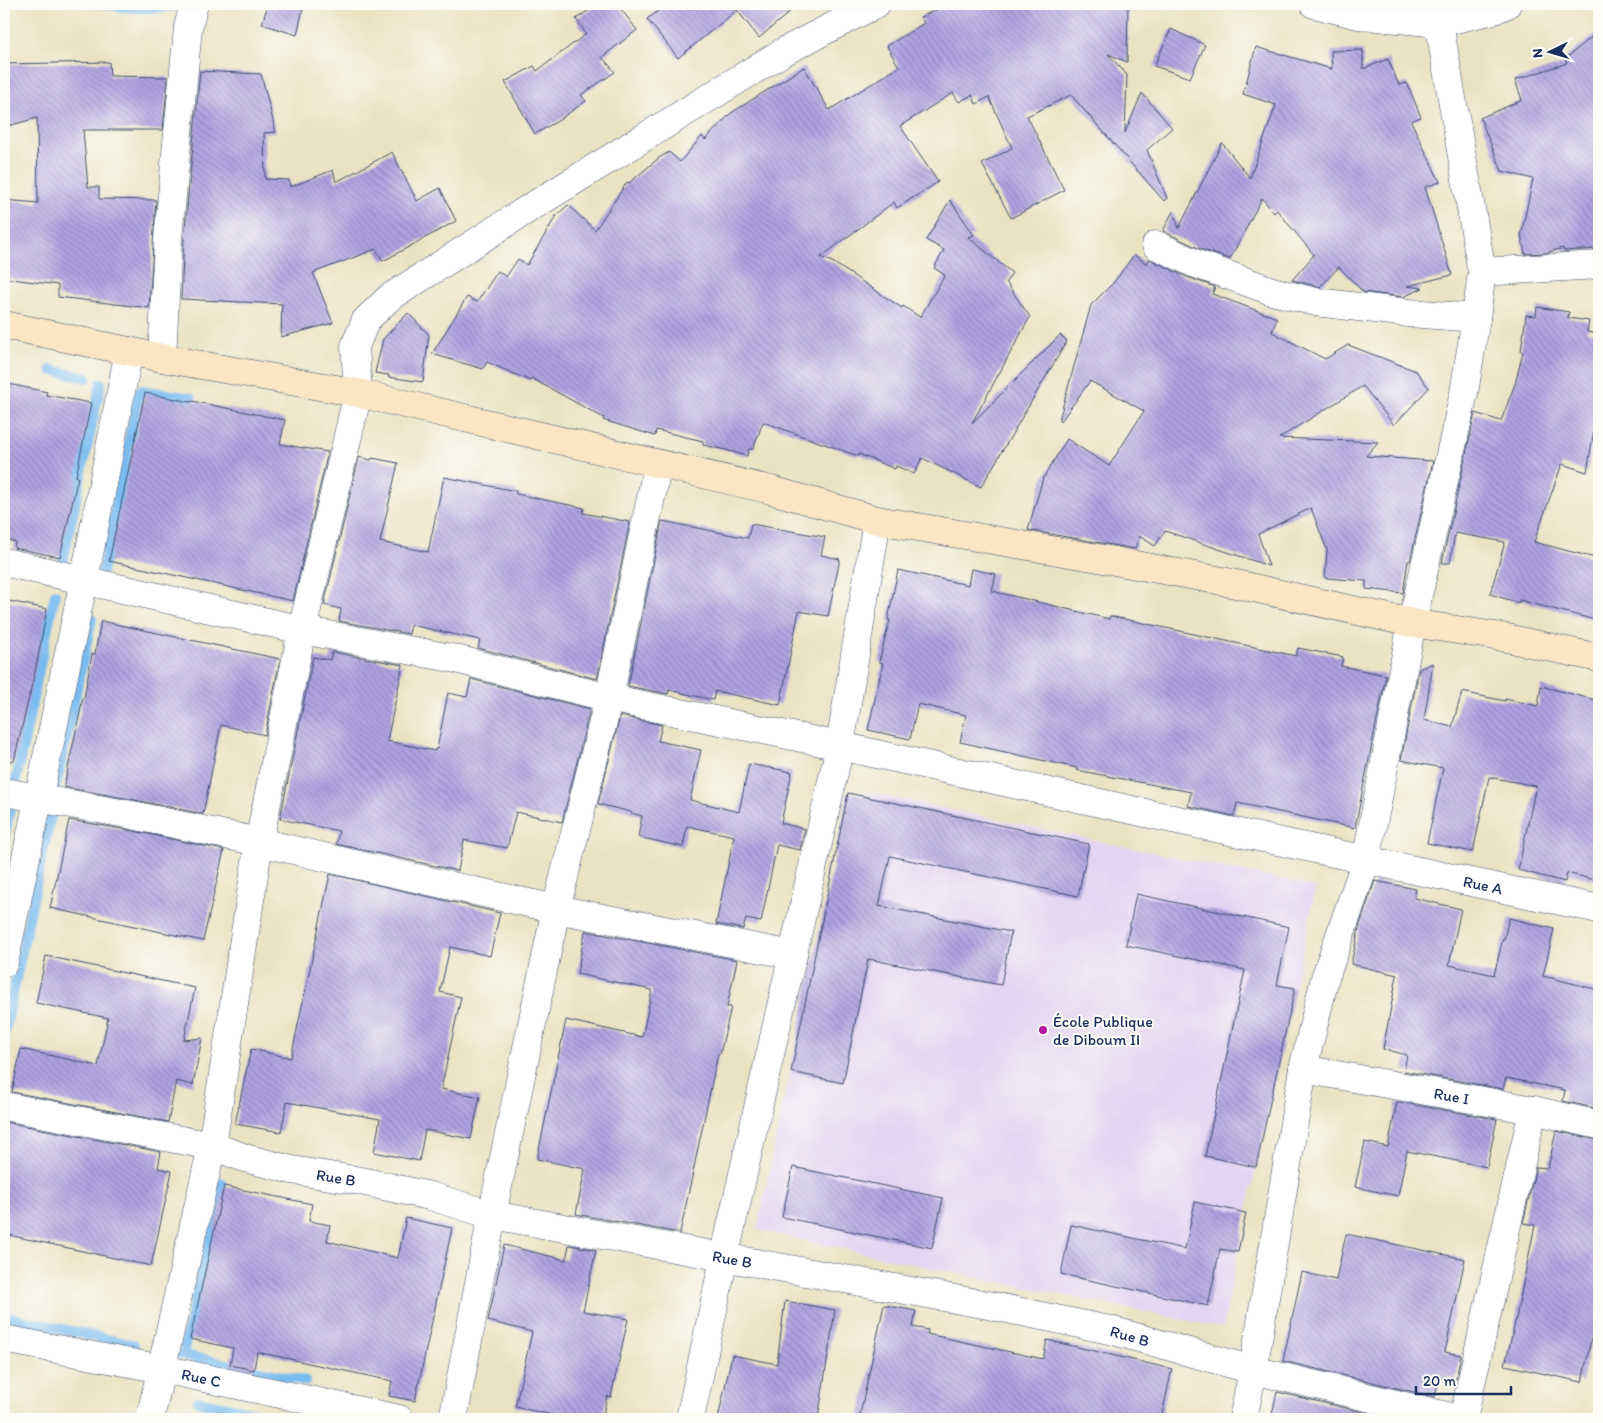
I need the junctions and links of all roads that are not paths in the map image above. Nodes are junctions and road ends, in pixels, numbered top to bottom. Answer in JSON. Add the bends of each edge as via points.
{"nodes":[{"id":1,"x":194,"y":4,"type":"edge"},
{"id":2,"x":876,"y":4,"type":"edge"},
{"id":3,"x":1314,"y":4,"type":"edge"},
{"id":4,"x":1507,"y":4,"type":"edge"},
{"id":5,"x":841,"y":12,"type":"edge"},
{"id":6,"x":1439,"y":23,"type":"junction"},
{"id":7,"x":1156,"y":245,"type":"dead end"},
{"id":8,"x":1599,"y":265,"type":"edge"},
{"id":9,"x":1482,"y":272,"type":"junction"},
{"id":10,"x":1476,"y":318,"type":"junction"},
{"id":11,"x":4,"y":325,"type":"edge"},
{"id":12,"x":128,"y":351,"type":"junction"},
{"id":13,"x":162,"y":358,"type":"junction"},
{"id":14,"x":358,"y":394,"type":"junction"},
{"id":15,"x":658,"y":464,"type":"junction"},
{"id":16,"x":877,"y":520,"type":"junction"},
{"id":17,"x":4,"y":562,"type":"edge"},
{"id":18,"x":84,"y":580,"type":"junction"},
{"id":19,"x":1412,"y":623,"type":"junction"},
{"id":20,"x":302,"y":630,"type":"junction"},
{"id":21,"x":1599,"y":658,"type":"edge"},
{"id":22,"x":609,"y":698,"type":"junction"},
{"id":23,"x":840,"y":746,"type":"junction"},
{"id":24,"x":4,"y":792,"type":"edge"},
{"id":25,"x":39,"y":798,"type":"junction"},
{"id":26,"x":259,"y":842,"type":"junction"},
{"id":27,"x":1366,"y":860,"type":"junction"},
{"id":28,"x":556,"y":909,"type":"junction"},
{"id":29,"x":1599,"y":909,"type":"edge"},
{"id":30,"x":793,"y":954,"type":"junction"},
{"id":31,"x":4,"y":963,"type":"edge"},
{"id":32,"x":1303,"y":1069,"type":"junction"},
{"id":33,"x":4,"y":1106,"type":"edge"},
{"id":34,"x":1533,"y":1110,"type":"junction"},
{"id":35,"x":1599,"y":1125,"type":"edge"},
{"id":36,"x":212,"y":1146,"type":"junction"},
{"id":37,"x":492,"y":1216,"type":"junction"},
{"id":38,"x":724,"y":1258,"type":"junction"},
{"id":39,"x":4,"y":1339,"type":"edge"},
{"id":40,"x":162,"y":1369,"type":"junction"},
{"id":41,"x":1253,"y":1370,"type":"junction"},
{"id":42,"x":150,"y":1419,"type":"edge"},
{"id":43,"x":399,"y":1419,"type":"edge"},
{"id":44,"x":453,"y":1419,"type":"edge"},
{"id":45,"x":690,"y":1419,"type":"edge"},
{"id":46,"x":1243,"y":1419,"type":"edge"},
{"id":47,"x":1461,"y":1419,"type":"edge"}],
"edges":[{"from":1,"to":13,"type":"street","via":[[188,28],[168,238]]},
{"from":2,"to":5,"type":"street"},
{"from":3,"to":6,"type":"street","via":[[1358,15]]},
{"from":4,"to":6,"type":"street"},
{"from":5,"to":14,"type":"street","via":[[775,58],[389,298],[366,320],[355,346]]},
{"from":6,"to":9,"type":"street"},
{"from":7,"to":10,"type":"street","via":[[1194,263],[1263,288],[1316,302]]},
{"from":8,"to":9,"type":"street"},
{"from":9,"to":10,"type":"street"},
{"from":10,"to":19,"type":"street","via":[[1464,392]]},
{"from":11,"to":12,"type":"main road"},
{"from":12,"to":13,"type":"main road"},
{"from":12,"to":18,"type":"street"},
{"from":13,"to":14,"type":"main road"},
{"from":14,"to":15,"type":"main road"},
{"from":14,"to":20,"type":"street"},
{"from":15,"to":16,"type":"main road","via":[[771,490]]},
{"from":15,"to":22,"type":"street"},
{"from":16,"to":19,"type":"main road","via":[[1222,581]]},
{"from":16,"to":23,"type":"street"},
{"from":17,"to":18,"type":"street","name":"Rue A"},
{"from":18,"to":20,"type":"street","name":"Rue A"},
{"from":18,"to":25,"type":"street"},
{"from":19,"to":21,"type":"main road","via":[[1502,636]]},
{"from":19,"to":27,"type":"street"},
{"from":20,"to":22,"type":"street","name":"Rue A","via":[[456,659]]},
{"from":20,"to":26,"type":"street"},
{"from":22,"to":23,"type":"street","name":"Rue A"},
{"from":22,"to":28,"type":"street"},
{"from":23,"to":27,"type":"street","name":"Rue A"},
{"from":23,"to":30,"type":"street"},
{"from":24,"to":25,"type":"street"},
{"from":25,"to":26,"type":"street"},
{"from":25,"to":31,"type":"street"},
{"from":26,"to":28,"type":"street"},
{"from":26,"to":36,"type":"street"},
{"from":27,"to":29,"type":"street","name":"Rue A"},
{"from":27,"to":32,"type":"street","via":[[1324,978]]},
{"from":28,"to":30,"type":"street"},
{"from":28,"to":37,"type":"street"},
{"from":30,"to":38,"type":"street"},
{"from":32,"to":34,"type":"street","name":"Rue I"},
{"from":32,"to":41,"type":"street"},
{"from":33,"to":36,"type":"street","name":"Rue B"},
{"from":34,"to":35,"type":"street","name":"Rue I"},
{"from":34,"to":47,"type":"street"},
{"from":36,"to":37,"type":"street","name":"Rue B","via":[[292,1170],[421,1194]]},
{"from":36,"to":40,"type":"street"},
{"from":37,"to":38,"type":"street","name":"Rue B"},
{"from":37,"to":44,"type":"street"},
{"from":38,"to":41,"type":"street","name":"Rue B","via":[[1114,1331]]},
{"from":38,"to":45,"type":"street"},
{"from":39,"to":40,"type":"street","name":"Rue C"},
{"from":40,"to":42,"type":"street"},
{"from":40,"to":43,"type":"street","name":"Rue C"},
{"from":41,"to":46,"type":"street"},
{"from":41,"to":47,"type":"street","name":"Rue B"}]}
